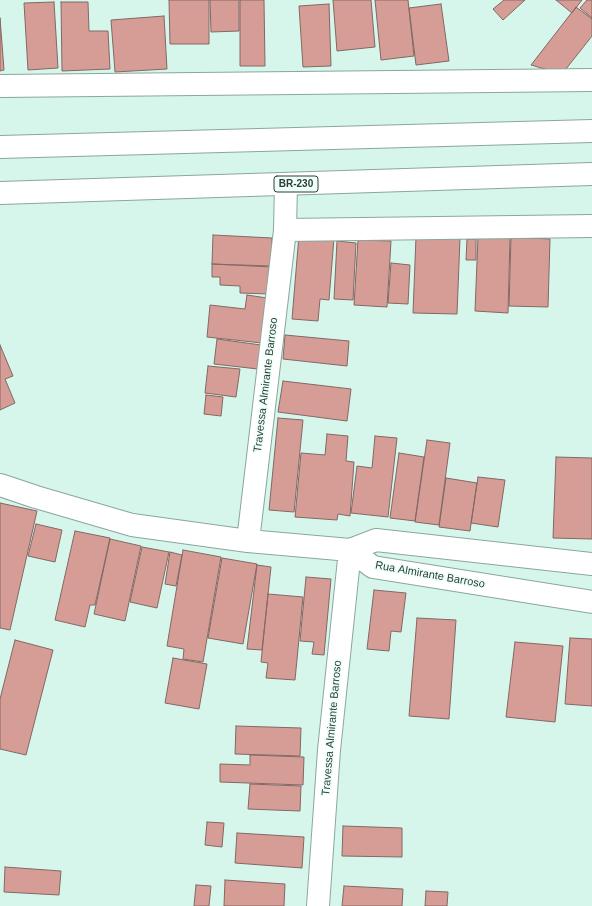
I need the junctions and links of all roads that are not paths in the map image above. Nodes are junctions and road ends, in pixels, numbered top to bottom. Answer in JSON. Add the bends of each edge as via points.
{"nodes":[{"id":1,"x":592,"y":80,"type":"edge"},
{"id":2,"x":0,"y":86,"type":"edge"},
{"id":3,"x":592,"y":131,"type":"edge"},
{"id":4,"x":0,"y":147,"type":"edge"},
{"id":5,"x":592,"y":174,"type":"edge"},
{"id":6,"x":286,"y":184,"type":"junction"},
{"id":7,"x":0,"y":193,"type":"edge"},
{"id":8,"x":592,"y":226,"type":"edge"},
{"id":9,"x":285,"y":230,"type":"junction"},
{"id":10,"x":0,"y":485,"type":"edge"},
{"id":11,"x":248,"y":541,"type":"junction"},
{"id":12,"x":350,"y":550,"type":"junction"},
{"id":13,"x":592,"y":564,"type":"edge"},
{"id":14,"x":592,"y":602,"type":"edge"},
{"id":15,"x":318,"y":906,"type":"edge"}],
"edges":[{"from":1,"to":2,"type":"street"},
{"from":3,"to":4,"type":"street"},
{"from":5,"to":6,"type":"street","number":"BR-230"},
{"from":6,"to":7,"type":"street","number":"BR-230"},
{"from":6,"to":9,"type":"street","name":"Travessa Almirante Barroso"},
{"from":8,"to":9,"type":"street"},
{"from":9,"to":11,"type":"street","name":"Travessa Almirante Barroso"},
{"from":10,"to":11,"type":"street","via":[[132,525]]},
{"from":11,"to":12,"type":"street"},
{"from":12,"to":13,"type":"street","via":[[376,540]]},
{"from":12,"to":14,"type":"street","name":"Rua Almirante Barroso","via":[[373,567]]},
{"from":12,"to":15,"type":"street","name":"Travessa Almirante Barroso","via":[[329,750]]}]}
